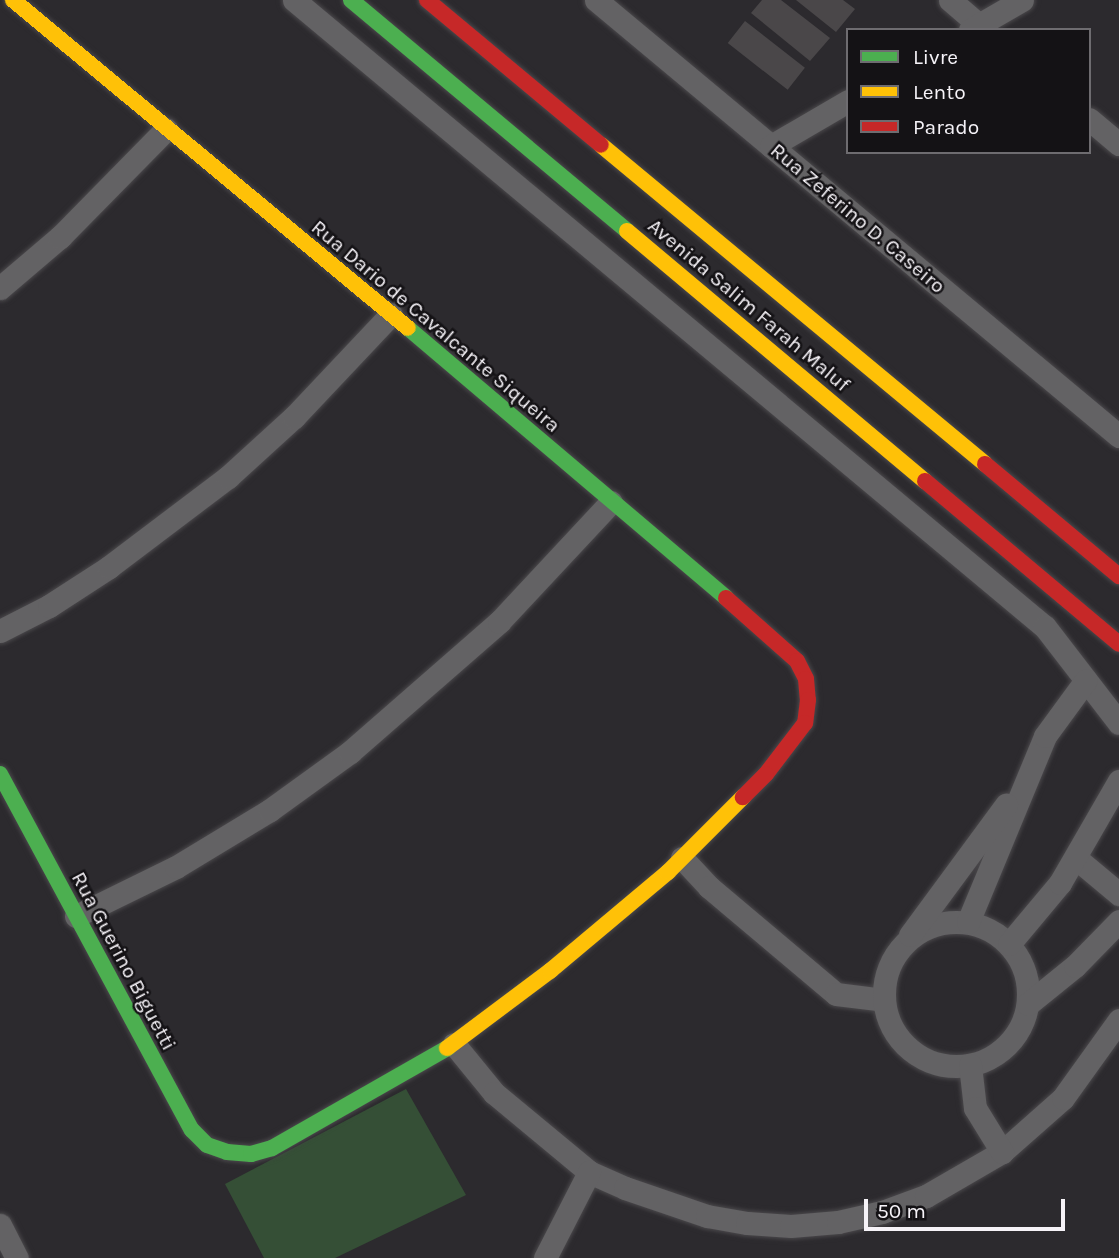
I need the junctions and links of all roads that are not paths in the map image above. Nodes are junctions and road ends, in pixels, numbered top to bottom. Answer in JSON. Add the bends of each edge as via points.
{"nodes":[{"id":1,"x":13,"y":0,"type":"edge"},
{"id":2,"x":294,"y":0,"type":"edge"},
{"id":3,"x":351,"y":0,"type":"edge"},
{"id":4,"x":427,"y":0,"type":"edge"},
{"id":5,"x":596,"y":0,"type":"edge"},
{"id":6,"x":950,"y":0,"type":"edge"},
{"id":7,"x":1022,"y":0,"type":"edge"},
{"id":8,"x":978,"y":28,"type":"edge"},
{"id":9,"x":846,"y":102,"type":"edge"},
{"id":10,"x":1091,"y":121,"type":"edge"},
{"id":11,"x":166,"y":129,"type":"junction"},
{"id":12,"x":1119,"y":144,"type":"edge"},
{"id":13,"x":771,"y":146,"type":"junction"},
{"id":14,"x":0,"y":288,"type":"edge"},
{"id":15,"x":391,"y":314,"type":"junction"},
{"id":16,"x":1119,"y":436,"type":"edge"},
{"id":17,"x":611,"y":502,"type":"junction"},
{"id":18,"x":1119,"y":576,"type":"edge"},
{"id":19,"x":0,"y":631,"type":"edge"},
{"id":20,"x":1119,"y":644,"type":"edge"},
{"id":21,"x":1086,"y":680,"type":"junction"},
{"id":22,"x":1119,"y":723,"type":"edge"},
{"id":23,"x":1031,"y":771,"type":"junction"},
{"id":24,"x":0,"y":774,"type":"edge"},
{"id":25,"x":1119,"y":781,"type":"edge"},
{"id":26,"x":682,"y":858,"type":"junction"},
{"id":27,"x":1077,"y":859,"type":"junction"},
{"id":28,"x":1119,"y":894,"type":"edge"},
{"id":29,"x":76,"y":916,"type":"junction"},
{"id":30,"x":1119,"y":921,"type":"edge"},
{"id":31,"x":968,"y":922,"type":"junction"},
{"id":32,"x":1009,"y":944,"type":"junction"},
{"id":33,"x":903,"y":945,"type":"junction"},
{"id":34,"x":884,"y":1000,"type":"junction"},
{"id":35,"x":1028,"y":1004,"type":"junction"},
{"id":36,"x":1119,"y":1020,"type":"edge"},
{"id":37,"x":454,"y":1044,"type":"junction"},
{"id":38,"x":970,"y":1065,"type":"junction"},
{"id":39,"x":1002,"y":1152,"type":"junction"},
{"id":40,"x":589,"y":1172,"type":"junction"},
{"id":41,"x":0,"y":1225,"type":"edge"},
{"id":42,"x":18,"y":1258,"type":"edge"},
{"id":43,"x":545,"y":1258,"type":"edge"}],
"edges":[{"from":1,"to":11,"type":"street","name":"Rua Dario de Cavalcante Siqueira"},
{"from":2,"to":21,"type":"street","via":[[1045,627]]},
{"from":3,"to":20,"type":"street","name":"Avenida Salim Farah Maluf"},
{"from":4,"to":18,"type":"street","name":"Avenida Salim Farah Maluf"},
{"from":5,"to":13,"type":"street","name":"Rua Zeferino D. Caseiro"},
{"from":6,"to":8,"type":"street"},
{"from":7,"to":8,"type":"street"},
{"from":9,"to":13,"type":"street"},
{"from":10,"to":12,"type":"street"},
{"from":11,"to":14,"type":"street","via":[[60,237]]},
{"from":11,"to":15,"type":"street","name":"Rua Dario de Cavalcante Siqueira"},
{"from":13,"to":16,"type":"street","name":"Rua Zeferino D. Caseiro"},
{"from":15,"to":17,"type":"street","name":"Rua Dario de Cavalcante Siqueira"},
{"from":15,"to":19,"type":"street","via":[[294,417],[228,477],[109,567]]},
{"from":17,"to":26,"type":"street","name":"Rua Dario de Cavalcante Siqueira","via":[[780,644],[797,661],[806,679],[805,723],[765,774]]},
{"from":17,"to":29,"type":"street","via":[[499,622],[350,752],[270,810],[176,867]]},
{"from":21,"to":22,"type":"street"},
{"from":21,"to":23,"type":"street","via":[[1056,718]]},
{"from":23,"to":31,"type":"street"},
{"from":23,"to":33,"type":"street"},
{"from":24,"to":29,"type":"street","name":"Rua Guerino Biguetti"},
{"from":25,"to":27,"type":"street"},
{"from":26,"to":34,"type":"street","via":[[709,887],[836,994]]},
{"from":26,"to":37,"type":"street","via":[[550,971]]},
{"from":27,"to":28,"type":"street"},
{"from":27,"to":32,"type":"street"},
{"from":29,"to":37,"type":"street","name":"Rua Guerino Biguetti","via":[[192,1130],[207,1145],[227,1152],[251,1154],[272,1148]]},
{"from":30,"to":35,"type":"street","via":[[1075,966]]},
{"from":31,"to":32,"type":"street"},
{"from":31,"to":33,"type":"street","via":[[944,923],[921,931]]},
{"from":32,"to":35,"type":"street","via":[[1023,964]]},
{"from":33,"to":34,"type":"street","via":[[890,965]]},
{"from":34,"to":38,"type":"street","via":[[894,1032],[909,1051],[930,1063]]},
{"from":35,"to":38,"type":"street","via":[[1017,1034],[1000,1052]]},
{"from":36,"to":39,"type":"street","via":[[1063,1098]]},
{"from":37,"to":40,"type":"street","via":[[494,1093]]},
{"from":38,"to":39,"type":"street","via":[[975,1108]]},
{"from":39,"to":40,"type":"street","via":[[926,1196],[882,1212],[791,1226],[707,1216]]},
{"from":40,"to":43,"type":"street"},
{"from":41,"to":42,"type":"street"}]}
